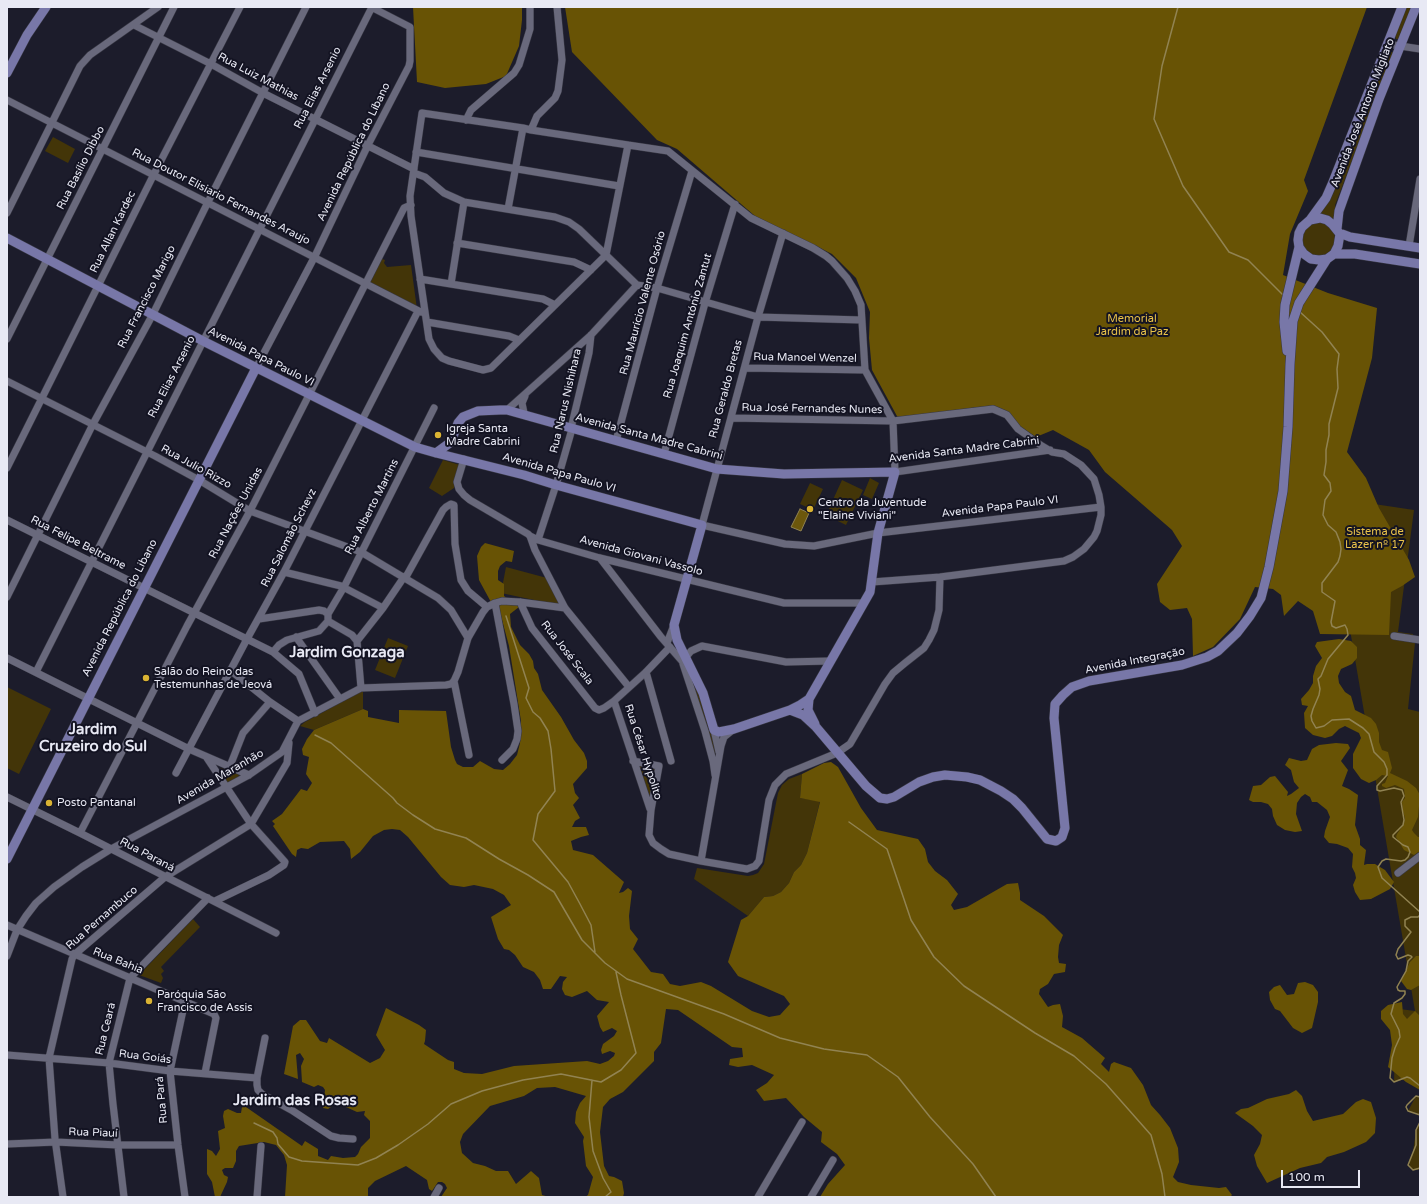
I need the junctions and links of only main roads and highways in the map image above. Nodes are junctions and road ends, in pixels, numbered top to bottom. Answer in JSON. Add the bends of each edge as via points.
{"nodes":[{"id":1,"x":46,"y":7,"type":"edge"},
{"id":2,"x":1402,"y":7,"type":"edge"},
{"id":3,"x":1416,"y":7,"type":"edge"},
{"id":4,"x":7,"y":73,"type":"edge"},
{"id":5,"x":1310,"y":220,"type":"junction"},
{"id":6,"x":1338,"y":231,"type":"junction"},
{"id":7,"x":7,"y":238,"type":"edge"},
{"id":8,"x":1299,"y":247,"type":"junction"},
{"id":9,"x":1420,"y":248,"type":"edge"},
{"id":10,"x":1330,"y":256,"type":"junction"},
{"id":11,"x":1420,"y":264,"type":"edge"},
{"id":12,"x":1290,"y":364,"type":"junction"},
{"id":13,"x":256,"y":368,"type":"junction"},
{"id":14,"x":451,"y":442,"type":"junction"},
{"id":15,"x":436,"y":453,"type":"junction"},
{"id":16,"x":464,"y":459,"type":"junction"},
{"id":17,"x":702,"y":525,"type":"joint"},
{"id":18,"x":809,"y":699,"type":"junction"},
{"id":19,"x":790,"y":710,"type":"junction"},
{"id":20,"x":816,"y":727,"type":"junction"},
{"id":21,"x":7,"y":859,"type":"edge"}],
"edges":[{"from":1,"to":4,"type":"main road","via":[[27,35]]},
{"from":2,"to":5,"type":"main road","name":"Avenida José Antonio Migliato","via":[[1334,182]]},
{"from":3,"to":6,"type":"main road","name":"Avenida José Antonio Migliato","via":[[1341,204]]},
{"from":5,"to":6,"type":"main road","via":[[1327,220]]},
{"from":5,"to":8,"type":"main road","via":[[1299,233]]},
{"from":6,"to":9,"type":"main road","via":[[1350,237]]},
{"from":6,"to":10,"type":"main road","via":[[1338,246]]},
{"from":7,"to":13,"type":"main road","name":"Avenida Papa Paulo VI"},
{"from":8,"to":10,"type":"main road","via":[[1311,259],[1319,260]]},
{"from":8,"to":12,"type":"main road","name":"Avenida Integração","via":[[1284,322]]},
{"from":10,"to":11,"type":"main road","via":[[1355,254]]},
{"from":10,"to":12,"type":"main road","name":"Avenida Integração","via":[[1297,309],[1293,321]]},
{"from":12,"to":20,"type":"main road","name":"Avenida Integração","via":[[1283,491],[1270,568],[1262,598],[1228,643],[1207,657],[1182,665],[1089,681],[1072,687],[1055,704],[1054,718],[1065,828],[1062,837],[1056,841],[1047,839],[1013,799],[980,780],[945,775],[932,777],[894,797],[880,798],[837,754]]},
{"from":13,"to":15,"type":"main road","name":"Avenida Papa Paulo VI","via":[[414,447]]},
{"from":13,"to":21,"type":"main road","name":"Avenida República do Libano"},
{"from":14,"to":15,"type":"main road"},
{"from":14,"to":16,"type":"main road","via":[[453,448]]},
{"from":14,"to":18,"type":"main road","name":"Avenida Santa Madre Cabrini","via":[[458,423],[468,414],[490,409],[507,410],[717,469],[784,474],[895,472],[878,534],[870,592]]},
{"from":15,"to":16,"type":"main road","name":"Avenida Papa Paulo VI"},
{"from":16,"to":17,"type":"main road","name":"Avenida Papa Paulo VI"},
{"from":17,"to":19,"type":"main road","name":"Rua Geraldo Bretas","via":[[674,625],[672,644],[695,676],[704,694],[714,730],[722,732],[734,729]]},
{"from":18,"to":19,"type":"main road"},
{"from":18,"to":20,"type":"main road","name":"Avenida Integração","via":[[808,710]]},
{"from":19,"to":20,"type":"main road","name":"Avenida Integração","via":[[802,715]]}]}
